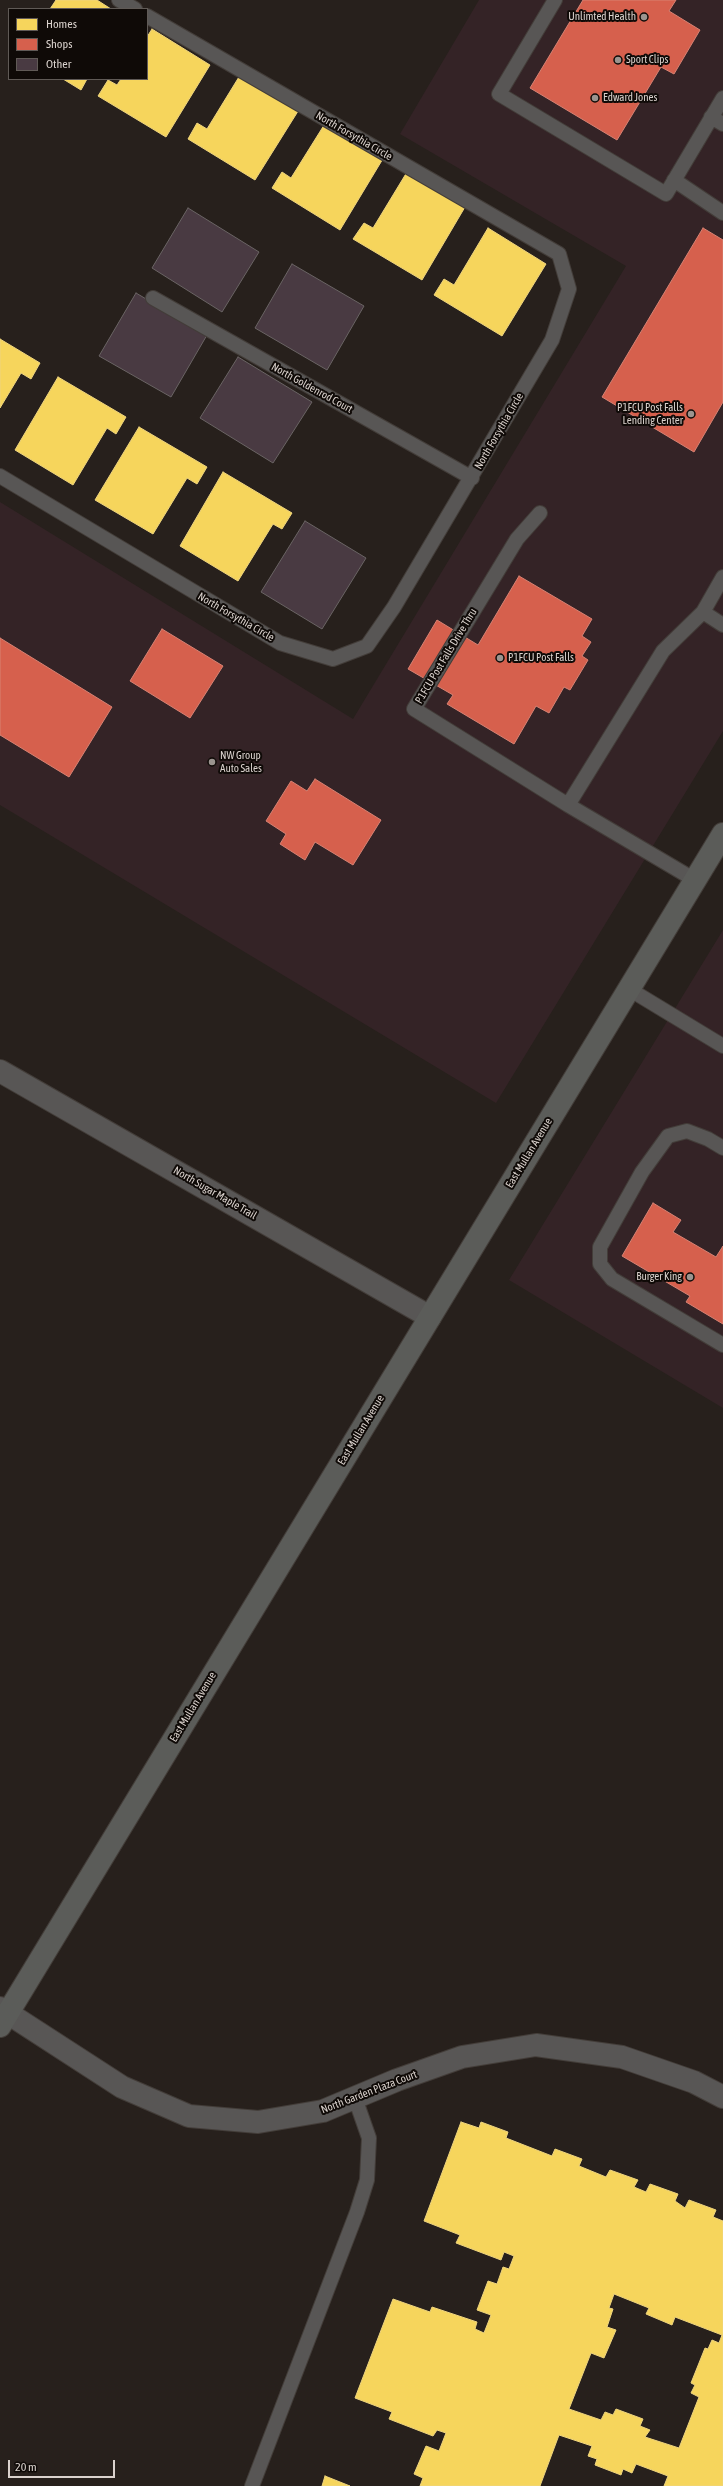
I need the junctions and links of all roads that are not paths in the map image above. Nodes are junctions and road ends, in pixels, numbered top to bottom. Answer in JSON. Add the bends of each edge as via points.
{"nodes":[{"id":1,"x":119,"y":0,"type":"edge"},
{"id":2,"x":555,"y":0,"type":"edge"},
{"id":3,"x":133,"y":8,"type":"edge"},
{"id":4,"x":148,"y":17,"type":"edge"},
{"id":5,"x":723,"y":98,"type":"edge"},
{"id":6,"x":717,"y":121,"type":"edge"},
{"id":7,"x":674,"y":180,"type":"junction"},
{"id":8,"x":723,"y":213,"type":"edge"},
{"id":9,"x":153,"y":298,"type":"dead end"},
{"id":10,"x":0,"y":476,"type":"edge"},
{"id":11,"x":472,"y":478,"type":"junction"},
{"id":12,"x":540,"y":513,"type":"dead end"},
{"id":13,"x":723,"y":577,"type":"edge"},
{"id":14,"x":703,"y":612,"type":"junction"},
{"id":15,"x":723,"y":625,"type":"edge"},
{"id":16,"x":568,"y":805,"type":"junction"},
{"id":17,"x":723,"y":834,"type":"edge"},
{"id":18,"x":695,"y":880,"type":"junction"},
{"id":19,"x":629,"y":989,"type":"junction"},
{"id":20,"x":723,"y":1046,"type":"edge"},
{"id":21,"x":0,"y":1070,"type":"edge"},
{"id":22,"x":723,"y":1148,"type":"edge"},
{"id":23,"x":430,"y":1317,"type":"junction"},
{"id":24,"x":723,"y":1345,"type":"edge"},
{"id":25,"x":3,"y":2016,"type":"edge"},
{"id":26,"x":723,"y":2097,"type":"edge"},
{"id":27,"x":354,"y":2098,"type":"junction"},
{"id":28,"x":252,"y":2486,"type":"edge"}],
"edges":[{"from":1,"to":3,"type":"lane"},
{"from":2,"to":7,"type":"lane","via":[[499,94],[666,194]]},
{"from":4,"to":11,"type":"lane","name":"North Forsythia Circle","via":[[559,254],[569,289],[552,340]]},
{"from":5,"to":6,"type":"lane"},
{"from":6,"to":7,"type":"lane"},
{"from":7,"to":8,"type":"lane"},
{"from":9,"to":11,"type":"lane","name":"North Goldenrod Court"},
{"from":10,"to":11,"type":"lane","name":"North Forsythia Circle","via":[[280,643],[333,659],[367,646]]},
{"from":12,"to":16,"type":"lane","name":"P1FCU Post Falls Drive Thru","via":[[517,539],[414,710]]},
{"from":13,"to":14,"type":"lane"},
{"from":14,"to":15,"type":"lane"},
{"from":14,"to":16,"type":"lane","via":[[663,651]]},
{"from":16,"to":18,"type":"lane"},
{"from":17,"to":18,"type":"main road","name":"East Mullan Avenue"},
{"from":18,"to":19,"type":"main road","name":"East Mullan Avenue"},
{"from":19,"to":20,"type":"lane"},
{"from":19,"to":23,"type":"main road","name":"East Mullan Avenue"},
{"from":21,"to":23,"type":"street","name":"North Sugar Maple Trail"},
{"from":22,"to":24,"type":"lane","via":[[687,1131],[668,1136],[642,1172],[600,1247],[600,1264],[612,1279]]},
{"from":23,"to":25,"type":"main road","name":"East Mullan Avenue"},
{"from":25,"to":27,"type":"street","name":"North Garden Plaza Court","via":[[122,2087],[189,2116],[258,2122],[323,2111]]},
{"from":26,"to":27,"type":"street","name":"North Garden Plaza Court","via":[[694,2082],[622,2057],[536,2045],[462,2057]]},
{"from":27,"to":28,"type":"lane","via":[[370,2138],[367,2180],[349,2234]]}]}
